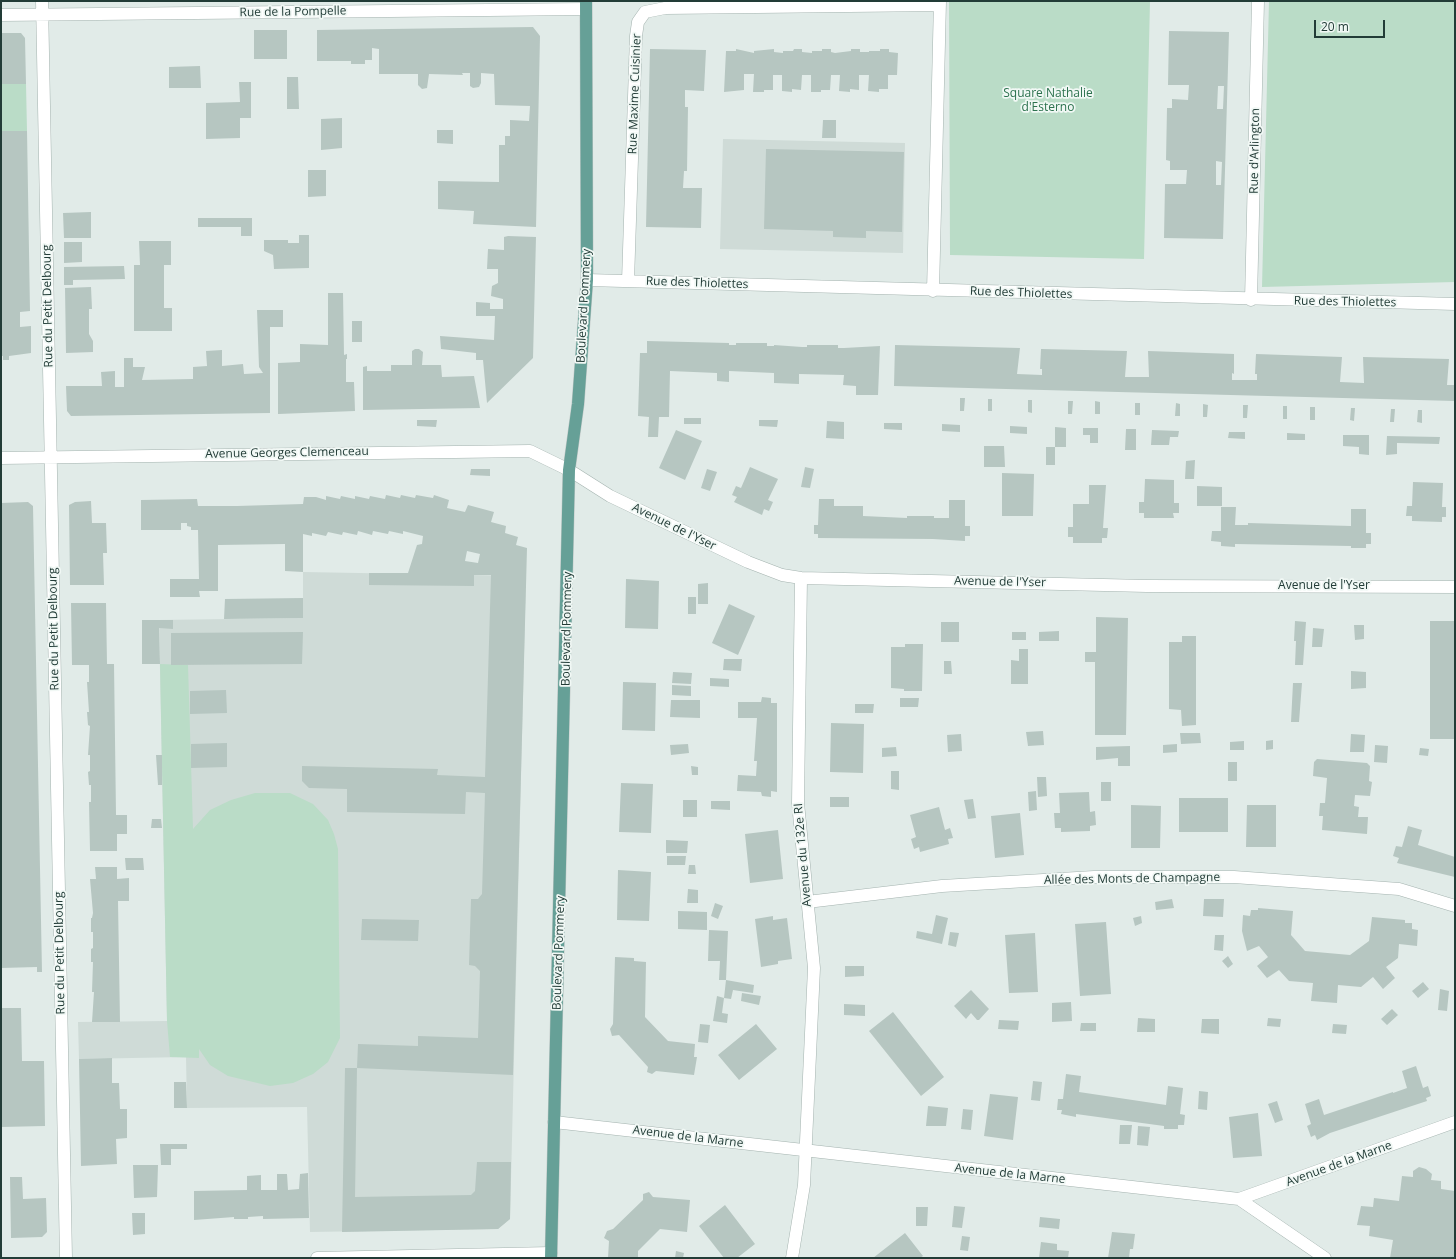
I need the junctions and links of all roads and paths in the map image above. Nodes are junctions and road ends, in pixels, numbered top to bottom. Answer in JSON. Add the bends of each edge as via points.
{"nodes":[{"id":1,"x":42,"y":1,"type":"edge"},
{"id":2,"x":1258,"y":1,"type":"edge"},
{"id":3,"x":940,"y":3,"type":"edge"},
{"id":4,"x":586,"y":5,"type":"edge"},
{"id":5,"x":1,"y":15,"type":"edge"},
{"id":6,"x":43,"y":15,"type":"junction"},
{"id":7,"x":587,"y":280,"type":"junction"},
{"id":8,"x":628,"y":281,"type":"junction"},
{"id":9,"x":933,"y":291,"type":"junction"},
{"id":10,"x":1251,"y":300,"type":"junction"},
{"id":11,"x":1455,"y":304,"type":"edge"},
{"id":12,"x":51,"y":457,"type":"junction"},
{"id":13,"x":1,"y":458,"type":"edge"},
{"id":14,"x":570,"y":470,"type":"junction"},
{"id":15,"x":801,"y":578,"type":"junction"},
{"id":16,"x":1455,"y":587,"type":"edge"},
{"id":17,"x":807,"y":902,"type":"junction"},
{"id":18,"x":1455,"y":906,"type":"edge"},
{"id":19,"x":554,"y":1122,"type":"junction"},
{"id":20,"x":1455,"y":1122,"type":"edge"},
{"id":21,"x":806,"y":1151,"type":"junction"},
{"id":22,"x":1239,"y":1199,"type":"junction"},
{"id":23,"x":551,"y":1256,"type":"edge"},
{"id":24,"x":66,"y":1258,"type":"edge"},
{"id":25,"x":317,"y":1258,"type":"edge"},
{"id":26,"x":792,"y":1258,"type":"edge"},
{"id":27,"x":1325,"y":1258,"type":"edge"}],
"edges":[{"from":1,"to":6,"type":"street","name":"Rue du Petit Delbourg"},
{"from":2,"to":10,"type":"street","name":"Rue d'Arlington"},
{"from":3,"to":8,"type":"street","name":"Rue Maxime Cuisinier","via":[[665,8],[645,12],[638,22],[636,36]]},
{"from":3,"to":9,"type":"street"},
{"from":4,"to":6,"type":"street","name":"Rue de la Pompelle"},
{"from":4,"to":7,"type":"main road","name":"Boulevard Pommery"},
{"from":5,"to":6,"type":"street","name":"Rue de la Pompelle"},
{"from":6,"to":12,"type":"street","name":"Rue du Petit Delbourg"},
{"from":7,"to":8,"type":"street","name":"Rue des Thiolettes"},
{"from":7,"to":14,"type":"main road","name":"Boulevard Pommery","via":[[579,399]]},
{"from":8,"to":9,"type":"street","name":"Rue des Thiolettes"},
{"from":9,"to":10,"type":"street","name":"Rue des Thiolettes"},
{"from":10,"to":11,"type":"street","name":"Rue des Thiolettes"},
{"from":12,"to":13,"type":"street","name":"Avenue Georges Clemenceau"},
{"from":12,"to":14,"type":"street","name":"Avenue Georges Clemenceau","via":[[513,450],[530,451]]},
{"from":12,"to":24,"type":"street","name":"Rue du Petit Delbourg"},
{"from":14,"to":15,"type":"street","name":"Avenue de l'Yser","via":[[610,496],[748,562],[782,575]]},
{"from":14,"to":19,"type":"main road","name":"Boulevard Pommery"},
{"from":15,"to":16,"type":"street","name":"Avenue de l'Yser","via":[[1147,586]]},
{"from":15,"to":17,"type":"street","name":"Avenue du 132e RI","via":[[798,803]]},
{"from":17,"to":18,"type":"street","name":"Allée des Monts de Champagne","via":[[942,886],[1094,877],[1234,876],[1399,889]]},
{"from":17,"to":21,"type":"street","name":"Avenue du 132e RI","via":[[814,968]]},
{"from":19,"to":21,"type":"street","name":"Avenue de la Marne"},
{"from":19,"to":23,"type":"main road","name":"Boulevard Pommery"},
{"from":20,"to":22,"type":"street","name":"Avenue de la Marne"},
{"from":21,"to":22,"type":"street","name":"Avenue de la Marne"},
{"from":21,"to":26,"type":"street","name":"Avenue du 132e RI","via":[[804,1184]]},
{"from":22,"to":27,"type":"street"},
{"from":23,"to":25,"type":"street"}]}
